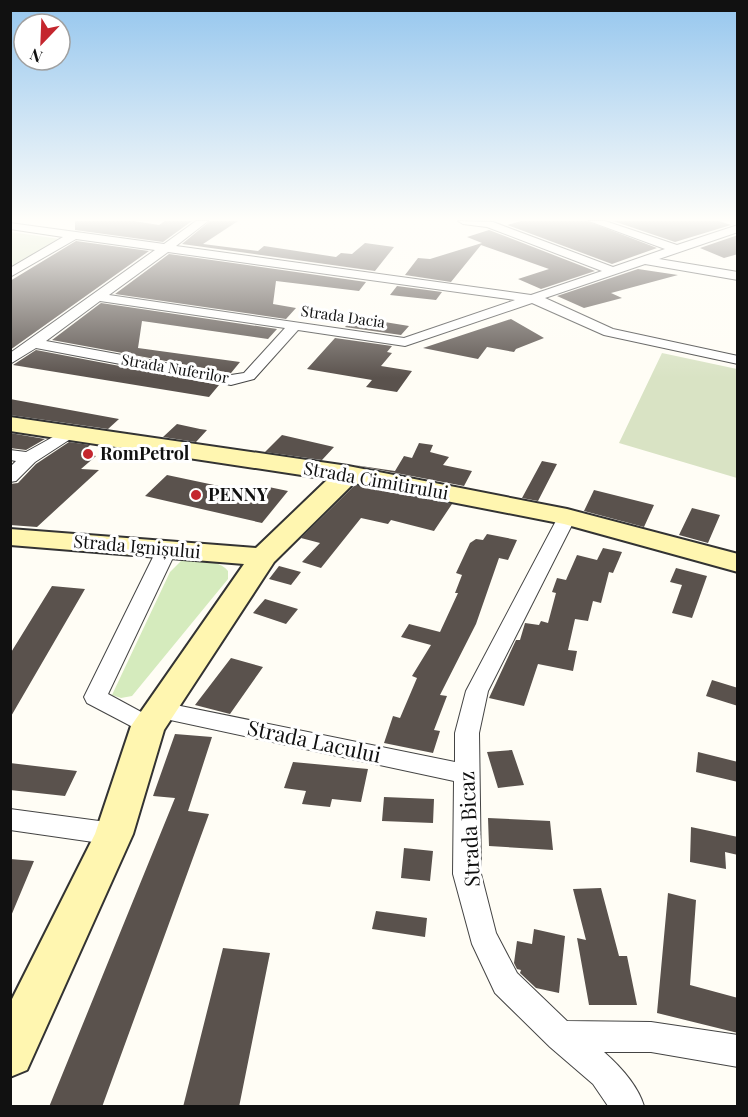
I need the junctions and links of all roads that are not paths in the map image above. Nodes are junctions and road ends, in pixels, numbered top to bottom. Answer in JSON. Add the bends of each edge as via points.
{"nodes":[{"id":1,"x":132,"y":273,"type":"edge"},
{"id":2,"x":352,"y":273,"type":"edge"},
{"id":3,"x":608,"y":273,"type":"edge"},
{"id":4,"x":721,"y":273,"type":"edge"},
{"id":5,"x":738,"y":276,"type":"edge"},
{"id":6,"x":99,"y":297,"type":"junction"},
{"id":7,"x":535,"y":299,"type":"junction"},
{"id":8,"x":295,"y":326,"type":"junction"},
{"id":9,"x":34,"y":343,"type":"junction"},
{"id":10,"x":10,"y":360,"type":"edge"},
{"id":11,"x":738,"y":360,"type":"edge"},
{"id":12,"x":10,"y":424,"type":"edge"},
{"id":13,"x":69,"y":433,"type":"junction"},
{"id":14,"x":10,"y":455,"type":"edge"},
{"id":15,"x":29,"y":458,"type":"junction"},
{"id":16,"x":348,"y":474,"type":"junction"},
{"id":17,"x":10,"y":477,"type":"edge"},
{"id":18,"x":567,"y":517,"type":"junction"},
{"id":19,"x":10,"y":537,"type":"edge"},
{"id":20,"x":167,"y":549,"type":"junction"},
{"id":21,"x":263,"y":557,"type":"junction"},
{"id":22,"x":738,"y":563,"type":"edge"},
{"id":23,"x":154,"y":718,"type":"junction"},
{"id":24,"x":466,"y":774,"type":"junction"},
{"id":25,"x":10,"y":819,"type":"edge"},
{"id":26,"x":114,"y":834,"type":"junction"},
{"id":27,"x":561,"y":1036,"type":"junction"},
{"id":28,"x":738,"y":1051,"type":"edge"},
{"id":29,"x":10,"y":1054,"type":"edge"},
{"id":30,"x":627,"y":1107,"type":"edge"}],
"edges":[{"from":1,"to":6,"type":"street"},
{"from":2,"to":7,"type":"street"},
{"from":3,"to":7,"type":"street"},
{"from":4,"to":5,"type":"street"},
{"from":6,"to":8,"type":"street","name":"Strada Dacia"},
{"from":6,"to":9,"type":"street"},
{"from":7,"to":8,"type":"street","name":"Strada Dacia","via":[[405,342]]},
{"from":7,"to":11,"type":"street","via":[[609,332]]},
{"from":8,"to":9,"type":"street","name":"Strada Nuferilor","via":[[249,376],[231,380]]},
{"from":9,"to":10,"type":"street"},
{"from":12,"to":13,"type":"street","name":"Strada Cimitirului"},
{"from":13,"to":15,"type":"street"},
{"from":13,"to":16,"type":"street","name":"Strada Cimitirului"},
{"from":14,"to":15,"type":"street"},
{"from":15,"to":17,"type":"street"},
{"from":16,"to":18,"type":"street","name":"Strada Cimitirului"},
{"from":16,"to":21,"type":"street"},
{"from":18,"to":22,"type":"street","name":"Strada Cimitirului"},
{"from":18,"to":24,"type":"street","name":"Strada Bicaz","via":[[477,691],[467,734]]},
{"from":19,"to":20,"type":"street","name":"Strada Ignișului"},
{"from":20,"to":21,"type":"street","name":"Strada Ignișului"},
{"from":20,"to":23,"type":"street","name":"Strada Lacului","via":[[95,697]]},
{"from":21,"to":23,"type":"street"},
{"from":23,"to":24,"type":"street","name":"Strada Lacului"},
{"from":23,"to":26,"type":"street"},
{"from":24,"to":27,"type":"street","name":"Strada Bicaz","via":[[467,874],[482,935],[506,983]]},
{"from":25,"to":26,"type":"street"},
{"from":26,"to":29,"type":"street"},
{"from":27,"to":28,"type":"street","via":[[651,1037]]},
{"from":27,"to":30,"type":"street","name":"Strada Bicaz","via":[[604,1073]]}]}
